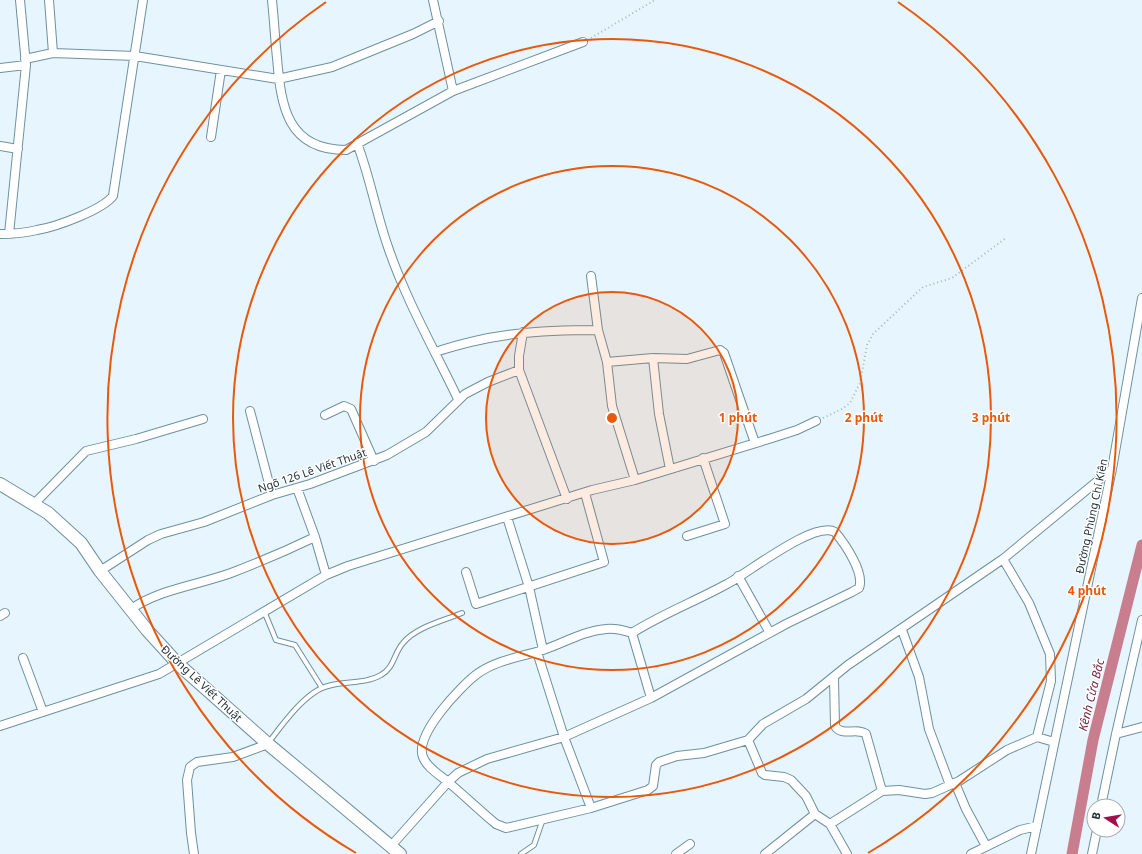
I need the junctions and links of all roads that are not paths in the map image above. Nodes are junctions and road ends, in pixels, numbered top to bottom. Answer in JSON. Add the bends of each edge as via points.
{"nodes":[{"id":1,"x":20,"y":0,"type":"edge"},
{"id":2,"x":49,"y":0,"type":"edge"},
{"id":3,"x":143,"y":0,"type":"edge"},
{"id":4,"x":272,"y":0,"type":"edge"},
{"id":5,"x":433,"y":0,"type":"edge"},
{"id":6,"x":438,"y":21,"type":"junction"},
{"id":7,"x":583,"y":42,"type":"road end"},
{"id":8,"x":53,"y":53,"type":"junction"},
{"id":9,"x":135,"y":56,"type":"junction"},
{"id":10,"x":25,"y":62,"type":"junction"},
{"id":11,"x":0,"y":68,"type":"edge"},
{"id":12,"x":221,"y":70,"type":"junction"},
{"id":13,"x":278,"y":80,"type":"junction"},
{"id":14,"x":453,"y":91,"type":"junction"},
{"id":15,"x":211,"y":137,"type":"dead end"},
{"id":16,"x":356,"y":142,"type":"junction"},
{"id":17,"x":0,"y":146,"type":"edge"},
{"id":18,"x":18,"y":149,"type":"junction"},
{"id":19,"x":0,"y":234,"type":"edge"},
{"id":20,"x":9,"y":234,"type":"junction"},
{"id":21,"x":591,"y":276,"type":"dead end"},
{"id":22,"x":1142,"y":298,"type":"edge"},
{"id":23,"x":598,"y":330,"type":"junction"},
{"id":24,"x":523,"y":332,"type":"junction"},
{"id":25,"x":435,"y":352,"type":"junction"},
{"id":26,"x":653,"y":358,"type":"junction"},
{"id":27,"x":607,"y":362,"type":"junction"},
{"id":28,"x":519,"y":370,"type":"junction"},
{"id":29,"x":458,"y":399,"type":"junction"},
{"id":30,"x":250,"y":411,"type":"dead end"},
{"id":31,"x":325,"y":415,"type":"dead end"},
{"id":32,"x":204,"y":419,"type":"dead end"},
{"id":33,"x":816,"y":421,"type":"road end"},
{"id":34,"x":755,"y":443,"type":"junction"},
{"id":35,"x":703,"y":458,"type":"junction"},
{"id":36,"x":374,"y":461,"type":"junction"},
{"id":37,"x":670,"y":469,"type":"junction"},
{"id":38,"x":1112,"y":469,"type":"junction"},
{"id":39,"x":635,"y":480,"type":"junction"},
{"id":40,"x":0,"y":484,"type":"edge"},
{"id":41,"x":297,"y":488,"type":"junction"},
{"id":42,"x":584,"y":493,"type":"junction"},
{"id":43,"x":272,"y":495,"type":"junction"},
{"id":44,"x":567,"y":499,"type":"junction"},
{"id":45,"x":34,"y":504,"type":"junction"},
{"id":46,"x":507,"y":517,"type":"junction"},
{"id":47,"x":687,"y":536,"type":"dead end"},
{"id":48,"x":315,"y":537,"type":"junction"},
{"id":49,"x":1003,"y":559,"type":"junction"},
{"id":50,"x":100,"y":571,"type":"junction"},
{"id":51,"x":466,"y":572,"type":"dead end"},
{"id":52,"x":326,"y":575,"type":"junction"},
{"id":53,"x":738,"y":576,"type":"junction"},
{"id":54,"x":529,"y":587,"type":"junction"},
{"id":55,"x":131,"y":609,"type":"junction"},
{"id":56,"x":264,"y":611,"type":"junction"},
{"id":57,"x":462,"y":613,"type":"dead end"},
{"id":58,"x":1142,"y":620,"type":"edge"},
{"id":59,"x":902,"y":630,"type":"junction"},
{"id":60,"x":632,"y":633,"type":"junction"},
{"id":61,"x":770,"y":633,"type":"junction"},
{"id":62,"x":540,"y":651,"type":"junction"},
{"id":63,"x":23,"y":658,"type":"dead end"},
{"id":64,"x":178,"y":664,"type":"junction"},
{"id":65,"x":834,"y":678,"type":"junction"},
{"id":66,"x":322,"y":688,"type":"junction"},
{"id":67,"x":651,"y":698,"type":"junction"},
{"id":68,"x":43,"y":712,"type":"junction"},
{"id":69,"x":0,"y":726,"type":"edge"},
{"id":70,"x":1142,"y":727,"type":"edge"},
{"id":71,"x":1116,"y":734,"type":"junction"},
{"id":72,"x":564,"y":737,"type":"junction"},
{"id":73,"x":1037,"y":737,"type":"junction"},
{"id":74,"x":748,"y":740,"type":"junction"},
{"id":75,"x":1054,"y":742,"type":"junction"},
{"id":76,"x":268,"y":744,"type":"junction"},
{"id":77,"x":448,"y":782,"type":"junction"},
{"id":78,"x":952,"y":784,"type":"junction"},
{"id":79,"x":882,"y":791,"type":"junction"},
{"id":80,"x":1104,"y":798,"type":"edge"},
{"id":81,"x":591,"y":808,"type":"junction"},
{"id":82,"x":816,"y":814,"type":"junction"},
{"id":83,"x":544,"y":819,"type":"junction"},
{"id":84,"x":830,"y":824,"type":"junction"},
{"id":85,"x":1037,"y":826,"type":"junction"},
{"id":86,"x":1095,"y":838,"type":"edge"},
{"id":87,"x":690,"y":844,"type":"dead end"},
{"id":88,"x":986,"y":846,"type":"junction"},
{"id":89,"x":396,"y":850,"type":"edge"},
{"id":90,"x":194,"y":854,"type":"edge"},
{"id":91,"x":521,"y":854,"type":"edge"},
{"id":92,"x":676,"y":854,"type":"edge"},
{"id":93,"x":765,"y":854,"type":"edge"},
{"id":94,"x":847,"y":854,"type":"edge"},
{"id":95,"x":971,"y":854,"type":"edge"},
{"id":96,"x":1031,"y":854,"type":"edge"},
{"id":97,"x":1092,"y":854,"type":"edge"}],
"edges":[{"from":1,"to":10,"type":"street"},
{"from":2,"to":8,"type":"street"},
{"from":3,"to":9,"type":"street"},
{"from":4,"to":13,"type":"street"},
{"from":5,"to":6,"type":"street"},
{"from":6,"to":13,"type":"street","via":[[332,67]]},
{"from":6,"to":14,"type":"street"},
{"from":7,"to":14,"type":"street"},
{"from":8,"to":9,"type":"street"},
{"from":8,"to":10,"type":"street"},
{"from":9,"to":12,"type":"street"},
{"from":9,"to":20,"type":"street","via":[[113,196],[102,206],[63,222],[39,230]]},
{"from":10,"to":11,"type":"street"},
{"from":10,"to":18,"type":"street"},
{"from":12,"to":13,"type":"street"},
{"from":12,"to":15,"type":"street"},
{"from":13,"to":16,"type":"street","via":[[282,103],[291,123],[302,137],[316,146],[330,150],[346,150]]},
{"from":14,"to":16,"type":"street","via":[[372,136]]},
{"from":16,"to":25,"type":"street","via":[[388,248],[420,324]]},
{"from":17,"to":18,"type":"street"},
{"from":18,"to":20,"type":"street"},
{"from":19,"to":20,"type":"street"},
{"from":21,"to":23,"type":"street"},
{"from":22,"to":38,"type":"street","name":"Đường Phùng Chí Kiên"},
{"from":23,"to":24,"type":"street"},
{"from":23,"to":27,"type":"street"},
{"from":24,"to":25,"type":"street","via":[[487,337]]},
{"from":24,"to":28,"type":"street"},
{"from":25,"to":29,"type":"street"},
{"from":26,"to":27,"type":"street"},
{"from":26,"to":34,"type":"street","via":[[687,358],[720,350],[724,352]]},
{"from":26,"to":37,"type":"street"},
{"from":27,"to":39,"type":"street","via":[[612,406]]},
{"from":28,"to":29,"type":"street","name":"Ngõ 126 Lê Viết Thuật","via":[[488,382]]},
{"from":28,"to":44,"type":"street"},
{"from":29,"to":36,"type":"street","name":"Ngõ 126 Lê Viết Thuật","via":[[426,432]]},
{"from":30,"to":43,"type":"street"},
{"from":31,"to":36,"type":"street","via":[[344,406],[350,409]]},
{"from":32,"to":45,"type":"street","via":[[86,451]]},
{"from":33,"to":34,"type":"street","via":[[797,430]]},
{"from":34,"to":35,"type":"street"},
{"from":35,"to":37,"type":"street"},
{"from":35,"to":47,"type":"street","via":[[725,524]]},
{"from":36,"to":41,"type":"street","name":"Ngõ 126 Lê Viết Thuật"},
{"from":37,"to":39,"type":"street"},
{"from":38,"to":49,"type":"street"},
{"from":38,"to":75,"type":"street","name":"Đường Phùng Chí Kiên"},
{"from":39,"to":42,"type":"street"},
{"from":40,"to":45,"type":"main road","name":"Đường Lê Viết Thuật"},
{"from":41,"to":43,"type":"street","name":"Ngõ 126 Lê Viết Thuật"},
{"from":41,"to":48,"type":"street"},
{"from":42,"to":44,"type":"street"},
{"from":42,"to":54,"type":"street","via":[[604,562]]},
{"from":43,"to":50,"type":"street","name":"Ngõ 126 Lê Viết Thuật","via":[[204,522],[148,540]]},
{"from":44,"to":46,"type":"street"},
{"from":45,"to":50,"type":"main road","name":"Đường Lê Viết Thuật","via":[[48,513],[81,543]]},
{"from":46,"to":52,"type":"street"},
{"from":46,"to":54,"type":"street"},
{"from":48,"to":52,"type":"street"},
{"from":48,"to":55,"type":"street","via":[[232,573],[150,598]]},
{"from":49,"to":59,"type":"street"},
{"from":49,"to":73,"type":"street","via":[[1029,603],[1050,654],[1051,681]]},
{"from":50,"to":55,"type":"main road","name":"Đường Lê Viết Thuật"},
{"from":51,"to":54,"type":"street","via":[[476,604]]},
{"from":52,"to":56,"type":"street"},
{"from":53,"to":60,"type":"street"},
{"from":53,"to":61,"type":"street"},
{"from":53,"to":61,"type":"street","via":[[791,544],[824,530],[835,532],[852,558],[861,578],[859,588]]},
{"from":54,"to":62,"type":"street"},
{"from":55,"to":64,"type":"main road","name":"Đường Lê Viết Thuật"},
{"from":56,"to":64,"type":"street"},
{"from":56,"to":66,"type":"lane","via":[[276,640],[295,644]]},
{"from":57,"to":66,"type":"lane","via":[[413,634],[402,644],[389,669],[381,676]]},
{"from":58,"to":71,"type":"street"},
{"from":59,"to":65,"type":"street","via":[[848,665]]},
{"from":59,"to":78,"type":"street","via":[[919,676],[929,729]]},
{"from":60,"to":62,"type":"street","via":[[618,629],[594,631]]},
{"from":60,"to":67,"type":"street"},
{"from":61,"to":67,"type":"street"},
{"from":62,"to":72,"type":"street"},
{"from":62,"to":77,"type":"street","via":[[478,673],[456,693],[434,722],[422,744],[422,757]]},
{"from":63,"to":68,"type":"street"},
{"from":64,"to":68,"type":"street","via":[[159,674]]},
{"from":64,"to":76,"type":"main road","name":"Đường Lê Viết Thuật"},
{"from":65,"to":74,"type":"street","via":[[806,699],[763,724]]},
{"from":65,"to":79,"type":"street","via":[[835,726],[841,731],[861,731],[866,734]]},
{"from":66,"to":76,"type":"lane","via":[[290,716]]},
{"from":67,"to":72,"type":"street"},
{"from":68,"to":69,"type":"street"},
{"from":70,"to":71,"type":"street"},
{"from":71,"to":80,"type":"street"},
{"from":72,"to":77,"type":"street","via":[[487,758],[458,773]]},
{"from":72,"to":81,"type":"street"},
{"from":73,"to":75,"type":"street"},
{"from":73,"to":78,"type":"street","via":[[1007,750]]},
{"from":74,"to":81,"type":"street","via":[[704,753],[677,756],[659,762],[651,788]]},
{"from":74,"to":82,"type":"street","via":[[762,772],[765,775],[791,780],[806,796]]},
{"from":75,"to":85,"type":"street","name":"Đường Phùng Chí Kiên"},
{"from":76,"to":89,"type":"main road","name":"Đường Lê Viết Thuật"},
{"from":76,"to":90,"type":"street","via":[[233,757],[197,762],[190,767],[187,780]]},
{"from":77,"to":83,"type":"street","via":[[500,827],[512,827]]},
{"from":77,"to":89,"type":"street"},
{"from":78,"to":79,"type":"street","via":[[928,794],[899,790]]},
{"from":78,"to":88,"type":"street"},
{"from":79,"to":84,"type":"street"},
{"from":81,"to":83,"type":"street"},
{"from":82,"to":84,"type":"street"},
{"from":82,"to":93,"type":"street"},
{"from":83,"to":91,"type":"lane","via":[[534,845]]},
{"from":84,"to":94,"type":"street"},
{"from":85,"to":88,"type":"street","via":[[1020,830]]},
{"from":85,"to":96,"type":"street","name":"Đường Phùng Chí Kiên"},
{"from":86,"to":97,"type":"street"},
{"from":87,"to":92,"type":"street"},
{"from":88,"to":95,"type":"street"}]}
